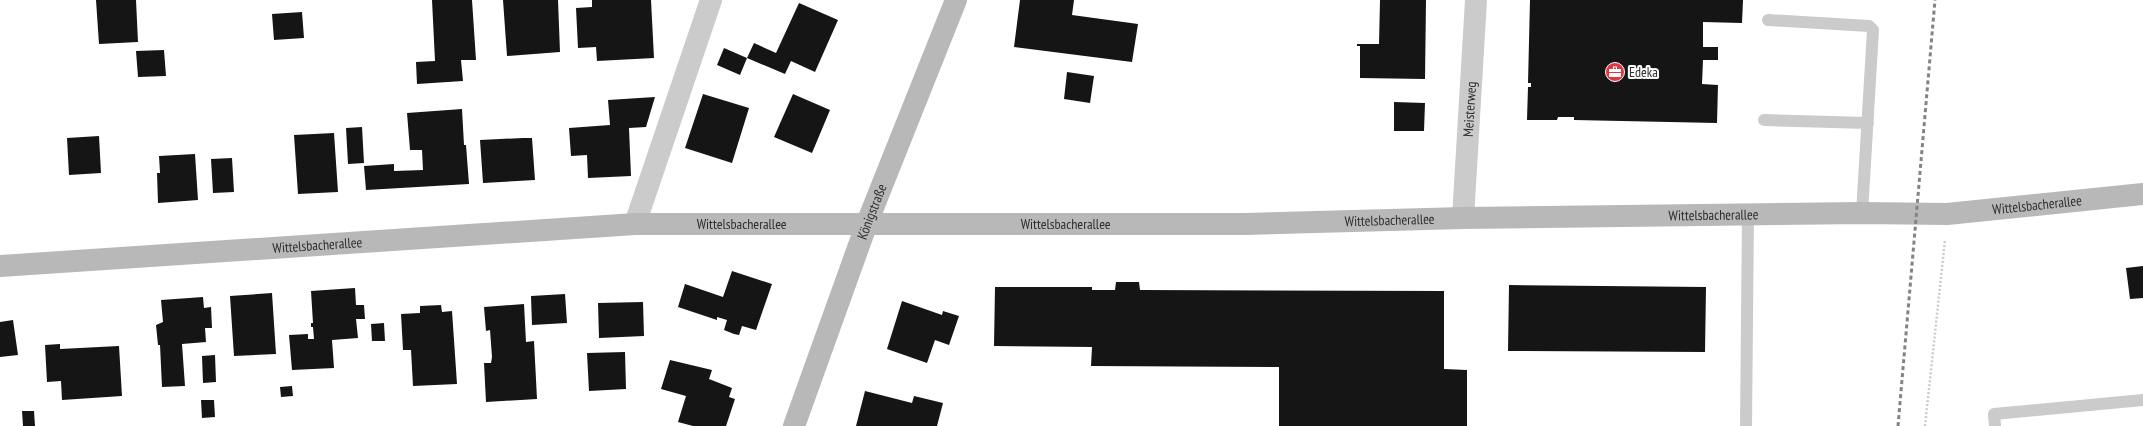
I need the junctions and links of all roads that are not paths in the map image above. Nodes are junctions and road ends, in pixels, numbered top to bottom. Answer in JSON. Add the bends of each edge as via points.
{"nodes":[{"id":1,"x":711,"y":0,"type":"edge"},
{"id":2,"x":956,"y":0,"type":"edge"},
{"id":3,"x":1476,"y":0,"type":"edge"},
{"id":4,"x":1768,"y":20,"type":"dead end"},
{"id":5,"x":1764,"y":120,"type":"dead end"},
{"id":6,"x":1868,"y":123,"type":"junction"},
{"id":7,"x":2143,"y":194,"type":"edge"},
{"id":8,"x":1748,"y":214,"type":"junction"},
{"id":9,"x":1862,"y":214,"type":"junction"},
{"id":10,"x":1463,"y":218,"type":"junction"},
{"id":11,"x":868,"y":223,"type":"junction"},
{"id":12,"x":635,"y":224,"type":"junction"},
{"id":13,"x":0,"y":266,"type":"edge"},
{"id":14,"x":2143,"y":400,"type":"edge"},
{"id":15,"x":794,"y":426,"type":"edge"},
{"id":16,"x":1746,"y":426,"type":"edge"},
{"id":17,"x":1995,"y":426,"type":"edge"}],
"edges":[{"from":1,"to":12,"type":"street"},
{"from":2,"to":11,"type":"street","name":"Königstraße"},
{"from":3,"to":10,"type":"street","name":"Meisterweg"},
{"from":4,"to":6,"type":"lane","via":[[1869,26],[1873,30]]},
{"from":5,"to":6,"type":"lane"},
{"from":6,"to":9,"type":"lane"},
{"from":7,"to":9,"type":"street","name":"Wittelsbacherallee","via":[[1947,214]]},
{"from":8,"to":9,"type":"street","name":"Wittelsbacherallee"},
{"from":8,"to":10,"type":"street","name":"Wittelsbacherallee"},
{"from":8,"to":16,"type":"lane"},
{"from":10,"to":11,"type":"street","name":"Wittelsbacherallee","via":[[1246,224]]},
{"from":11,"to":12,"type":"street","name":"Wittelsbacherallee"},
{"from":11,"to":15,"type":"street","name":"Königstraße"},
{"from":12,"to":13,"type":"street","name":"Wittelsbacherallee"},
{"from":14,"to":17,"type":"lane","via":[[1994,414]]}]}
